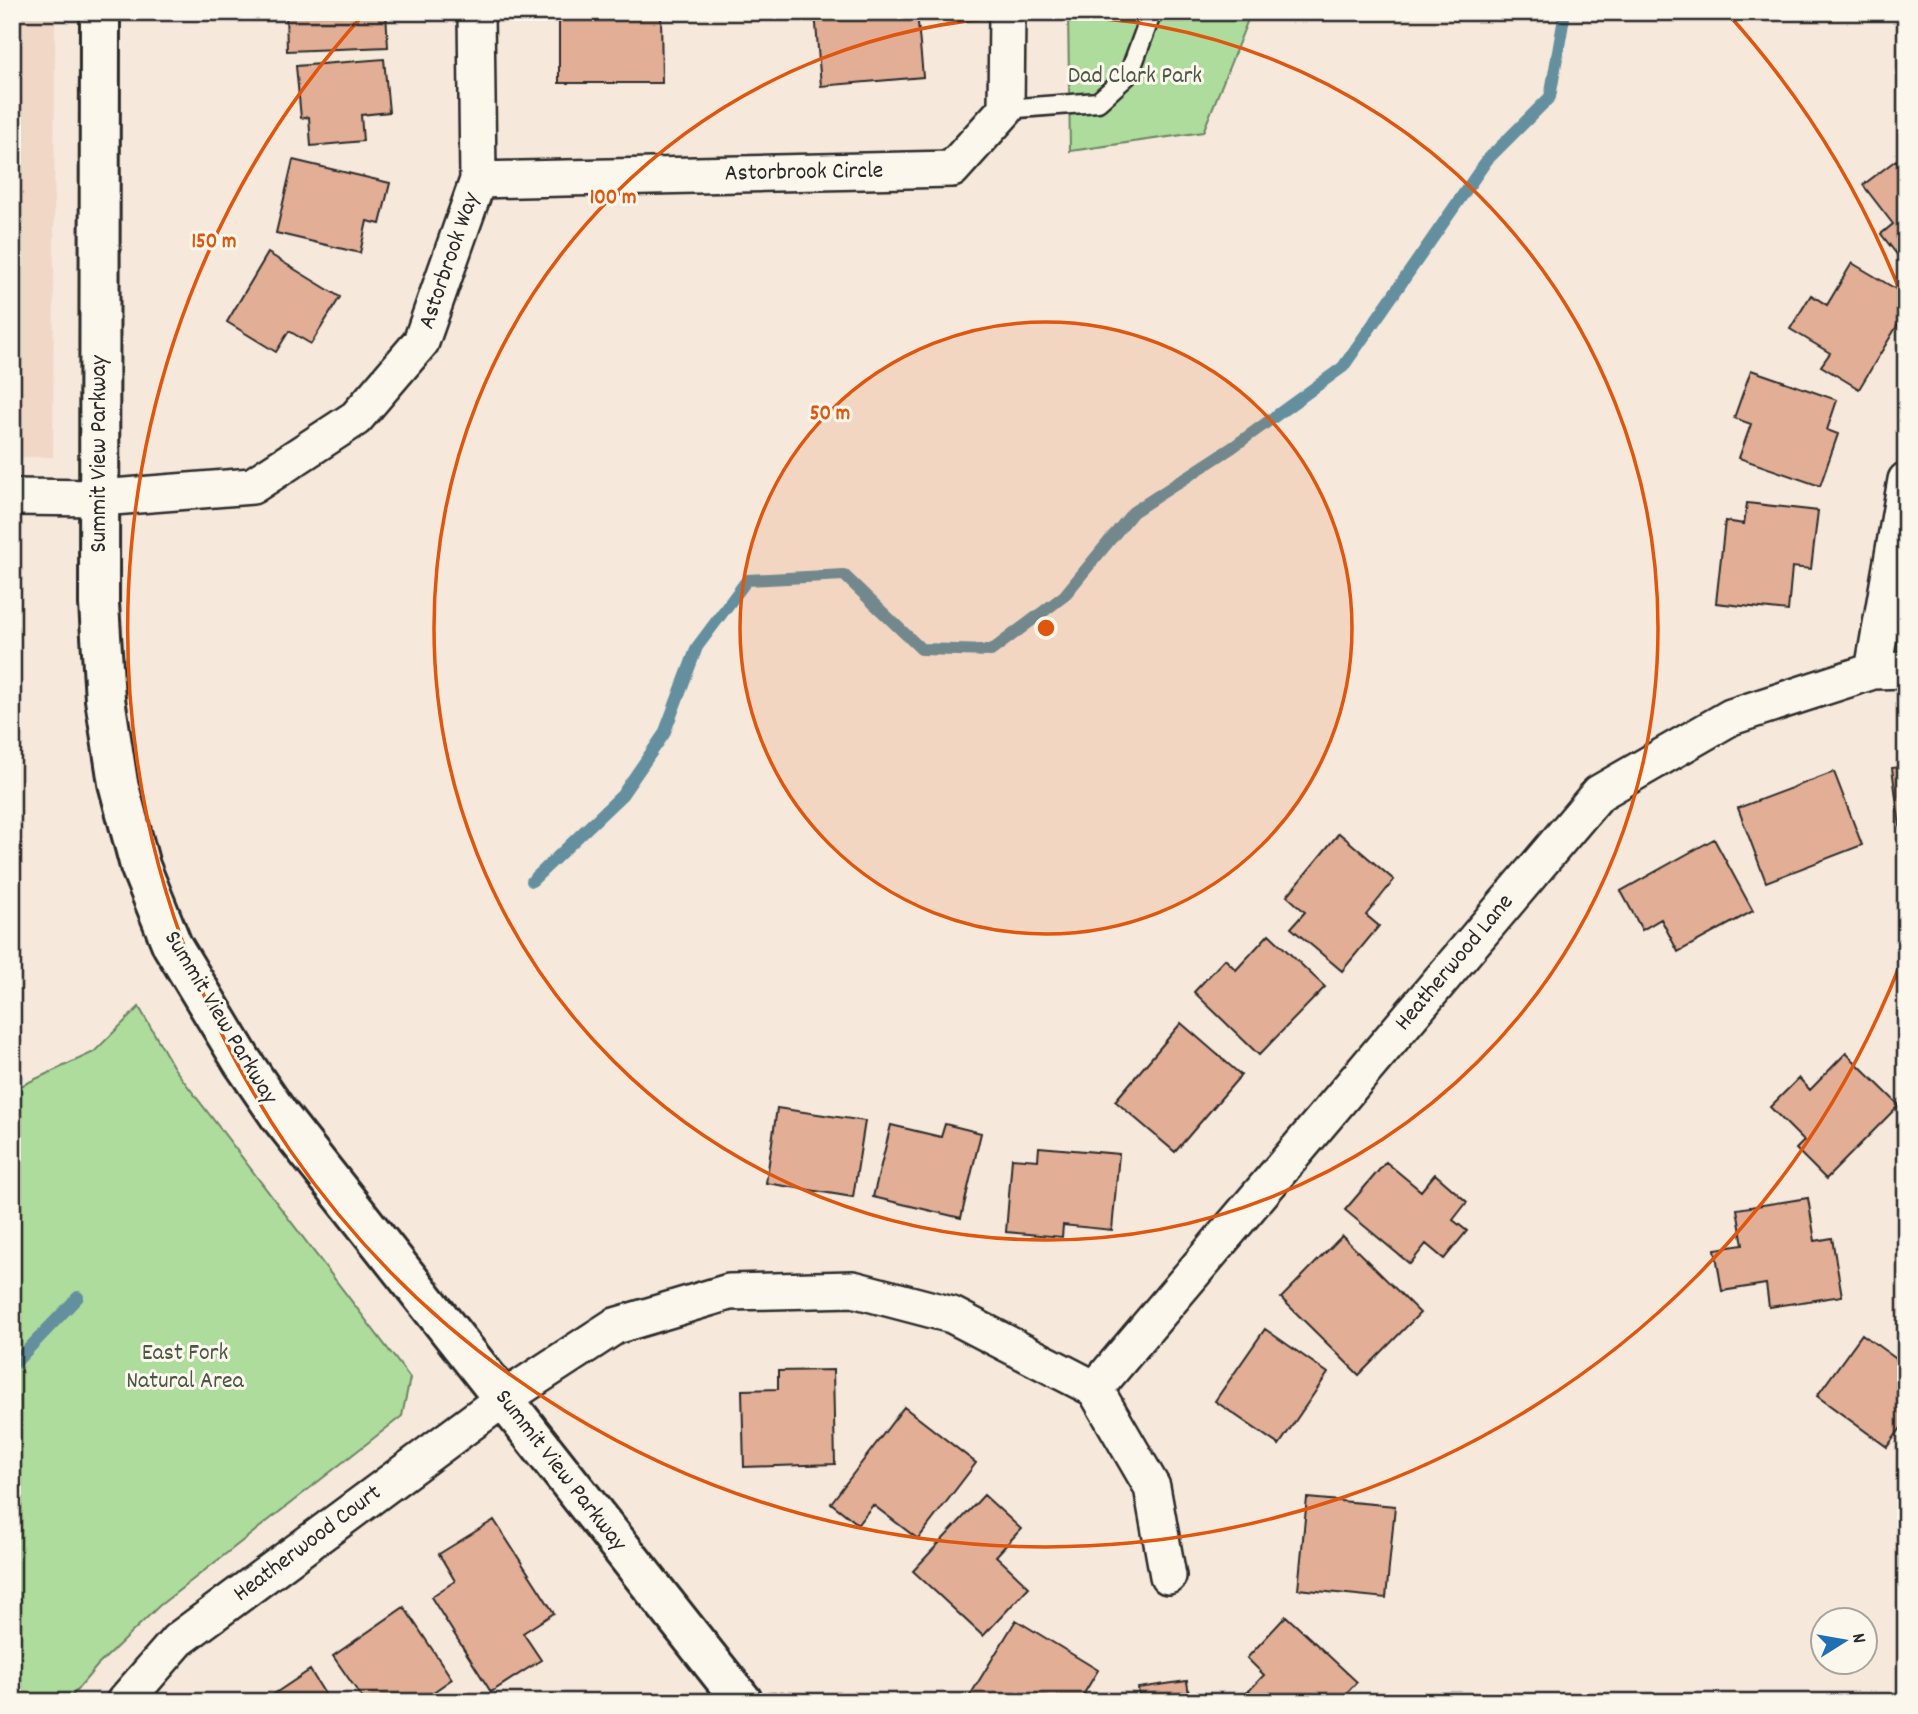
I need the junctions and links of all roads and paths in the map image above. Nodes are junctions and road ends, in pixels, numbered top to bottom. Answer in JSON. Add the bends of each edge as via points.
{"nodes":[{"id":1,"x":100,"y":12,"type":"edge"},
{"id":2,"x":475,"y":12,"type":"edge"},
{"id":3,"x":1007,"y":12,"type":"edge"},
{"id":4,"x":1152,"y":12,"type":"edge"},
{"id":5,"x":1006,"y":109,"type":"junction"},
{"id":6,"x":478,"y":180,"type":"junction"},
{"id":7,"x":1906,"y":480,"type":"edge"},
{"id":8,"x":12,"y":497,"type":"edge"},
{"id":9,"x":100,"y":498,"type":"junction"},
{"id":10,"x":1889,"y":670,"type":"edge"},
{"id":11,"x":1095,"y":1389,"type":"junction"},
{"id":12,"x":503,"y":1399,"type":"junction"},
{"id":13,"x":1168,"y":1576,"type":"dead end"},
{"id":14,"x":124,"y":1702,"type":"edge"},
{"id":15,"x":743,"y":1702,"type":"edge"}],
"edges":[{"from":1,"to":9,"type":"street","name":"Summit View Parkway"},
{"from":2,"to":6,"type":"street","name":"Astorbrook Way"},
{"from":3,"to":5,"type":"street"},
{"from":4,"to":5,"type":"lane","via":[[1129,74],[1098,102]]},
{"from":5,"to":6,"type":"street","name":"Astorbrook Circle","via":[[952,169]]},
{"from":6,"to":9,"type":"street","name":"Astorbrook Way","via":[[421,342],[356,418],[252,486]]},
{"from":7,"to":10,"type":"street"},
{"from":8,"to":9,"type":"street","name":"Astorbrook Way"},
{"from":9,"to":12,"type":"street","name":"Summit View Parkway","via":[[99,604],[105,699],[118,783],[140,866],[173,945],[279,1115]]},
{"from":10,"to":11,"type":"street","name":"Heatherwood Lane","via":[[1731,717],[1599,793]]},
{"from":11,"to":12,"type":"street","name":"Heatherwood Court","via":[[952,1315],[853,1289],[729,1292],[615,1325]]},
{"from":11,"to":13,"type":"street","via":[[1152,1487]]},
{"from":12,"to":14,"type":"street","name":"Heatherwood Court","via":[[178,1640]]},
{"from":12,"to":15,"type":"street","name":"Summit View Parkway"}]}
